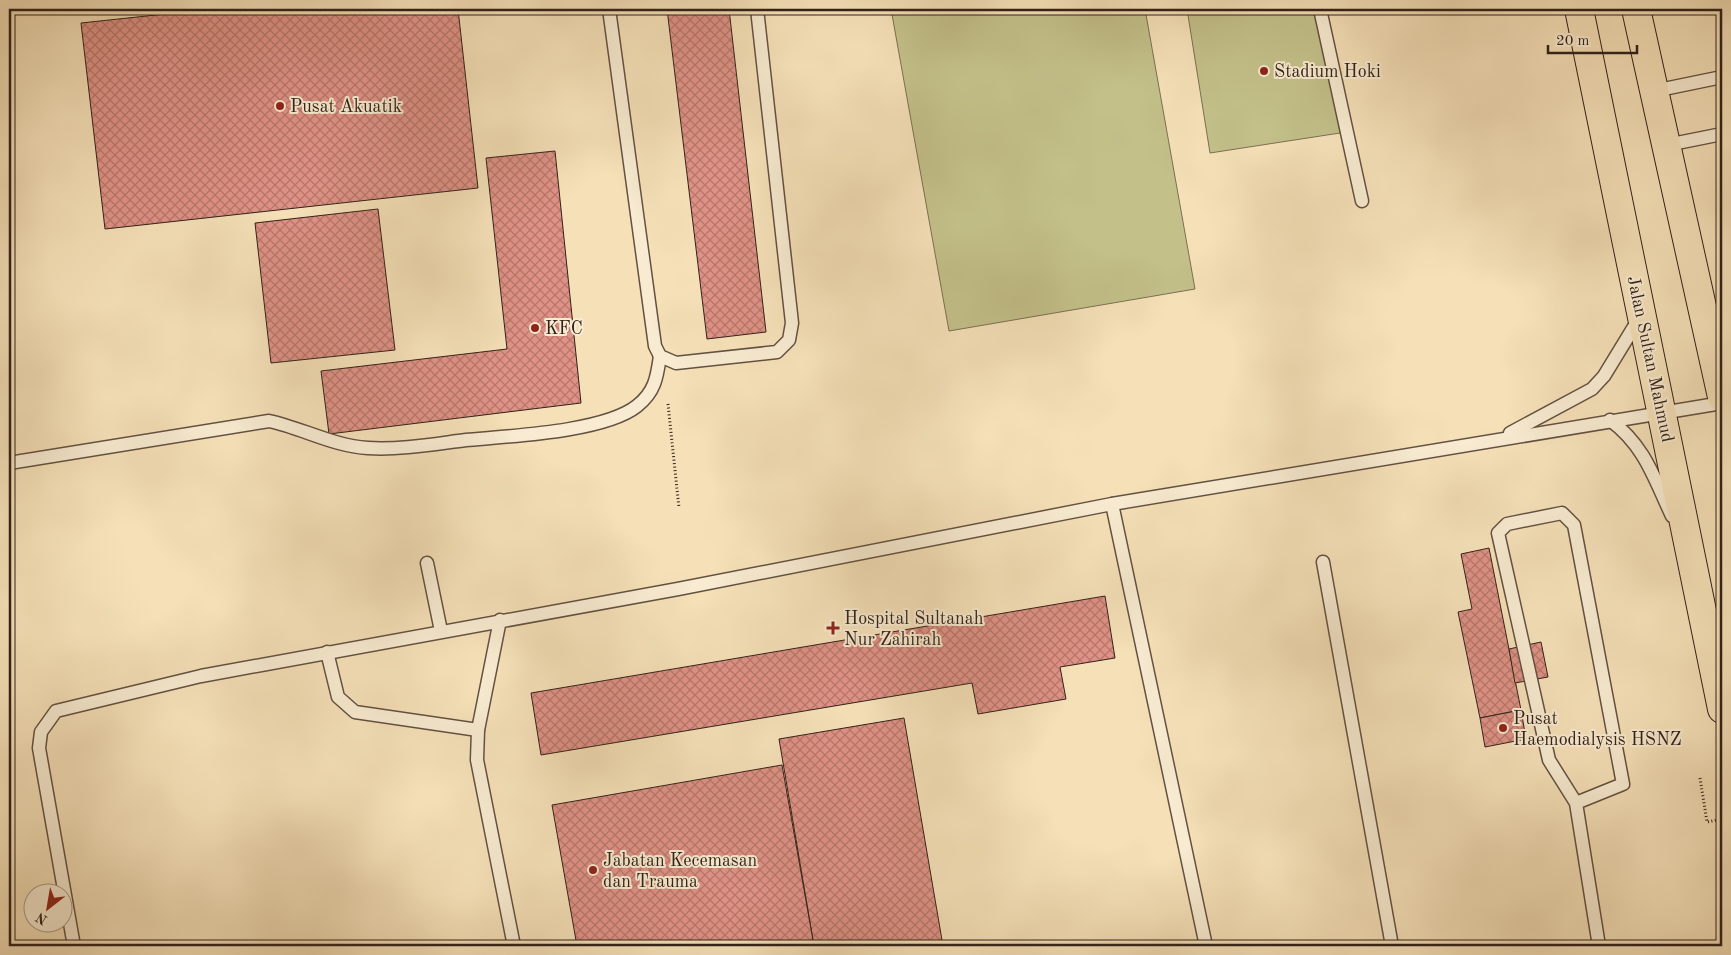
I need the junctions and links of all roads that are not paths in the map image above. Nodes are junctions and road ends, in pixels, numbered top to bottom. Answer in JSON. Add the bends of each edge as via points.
{"nodes":[{"id":1,"x":609,"y":9,"type":"edge"},
{"id":2,"x":757,"y":9,"type":"edge"},
{"id":3,"x":1320,"y":9,"type":"edge"},
{"id":4,"x":1579,"y":9,"type":"edge"},
{"id":5,"x":1636,"y":9,"type":"edge"},
{"id":6,"x":1722,"y":77,"type":"edge"},
{"id":7,"x":1654,"y":91,"type":"junction"},
{"id":8,"x":1722,"y":134,"type":"edge"},
{"id":9,"x":1666,"y":146,"type":"junction"},
{"id":10,"x":1362,"y":201,"type":"dead end"},
{"id":11,"x":1642,"y":313,"type":"junction"},
{"id":12,"x":660,"y":356,"type":"junction"},
{"id":13,"x":1722,"y":397,"type":"edge"},
{"id":14,"x":1722,"y":402,"type":"edge"},
{"id":15,"x":1662,"y":412,"type":"junction"},
{"id":16,"x":1610,"y":420,"type":"junction"},
{"id":17,"x":1501,"y":438,"type":"junction"},
{"id":18,"x":9,"y":463,"type":"edge"},
{"id":19,"x":1112,"y":504,"type":"junction"},
{"id":20,"x":1692,"y":557,"type":"junction"},
{"id":21,"x":1323,"y":562,"type":"dead end"},
{"id":22,"x":427,"y":563,"type":"dead end"},
{"id":23,"x":500,"y":620,"type":"junction"},
{"id":24,"x":441,"y":631,"type":"junction"},
{"id":25,"x":327,"y":652,"type":"junction"},
{"id":26,"x":1722,"y":709,"type":"edge"},
{"id":27,"x":478,"y":730,"type":"junction"},
{"id":28,"x":1576,"y":803,"type":"junction"},
{"id":29,"x":74,"y":946,"type":"edge"},
{"id":30,"x":514,"y":946,"type":"edge"},
{"id":31,"x":1206,"y":946,"type":"edge"},
{"id":32,"x":1392,"y":946,"type":"edge"},
{"id":33,"x":1599,"y":946,"type":"edge"}],
"edges":[{"from":1,"to":12,"type":"lane","via":[[655,346]]},
{"from":2,"to":12,"type":"lane","via":[[792,323],[789,340],[777,352],[676,364]]},
{"from":3,"to":10,"type":"lane"},
{"from":4,"to":11,"type":"main road","name":"Jalan Sultan Mahmud"},
{"from":5,"to":7,"type":"main road"},
{"from":6,"to":7,"type":"lane"},
{"from":7,"to":9,"type":"main road"},
{"from":8,"to":9,"type":"lane"},
{"from":9,"to":13,"type":"main road"},
{"from":11,"to":15,"type":"main road","name":"Jalan Sultan Mahmud"},
{"from":11,"to":17,"type":"lane","via":[[1604,376],[1592,389]]},
{"from":12,"to":18,"type":"lane","via":[[655,385],[648,397],[635,408],[572,429],[417,446],[368,448],[345,445],[269,421]]},
{"from":14,"to":15,"type":"lane"},
{"from":15,"to":16,"type":"lane"},
{"from":15,"to":20,"type":"main road","name":"Jalan Sultan Mahmud"},
{"from":16,"to":17,"type":"lane"},
{"from":16,"to":20,"type":"lane","via":[[1640,449]]},
{"from":17,"to":19,"type":"lane"},
{"from":19,"to":23,"type":"lane","via":[[678,589]]},
{"from":19,"to":31,"type":"lane"},
{"from":20,"to":26,"type":"main road","name":"Jalan Sultan Mahmud"},
{"from":21,"to":32,"type":"lane"},
{"from":22,"to":24,"type":"lane"},
{"from":23,"to":24,"type":"lane"},
{"from":23,"to":27,"type":"lane"},
{"from":24,"to":25,"type":"lane"},
{"from":25,"to":27,"type":"lane","via":[[338,697],[355,712]]},
{"from":25,"to":29,"type":"lane","via":[[201,676],[56,711],[40,732],[39,748]]},
{"from":27,"to":30,"type":"lane","via":[[477,760]]},
{"from":28,"to":28,"type":"lane","via":[[1550,760],[1498,532],[1507,524],[1562,512],[1574,525],[1623,784]]},
{"from":28,"to":33,"type":"lane"}]}
